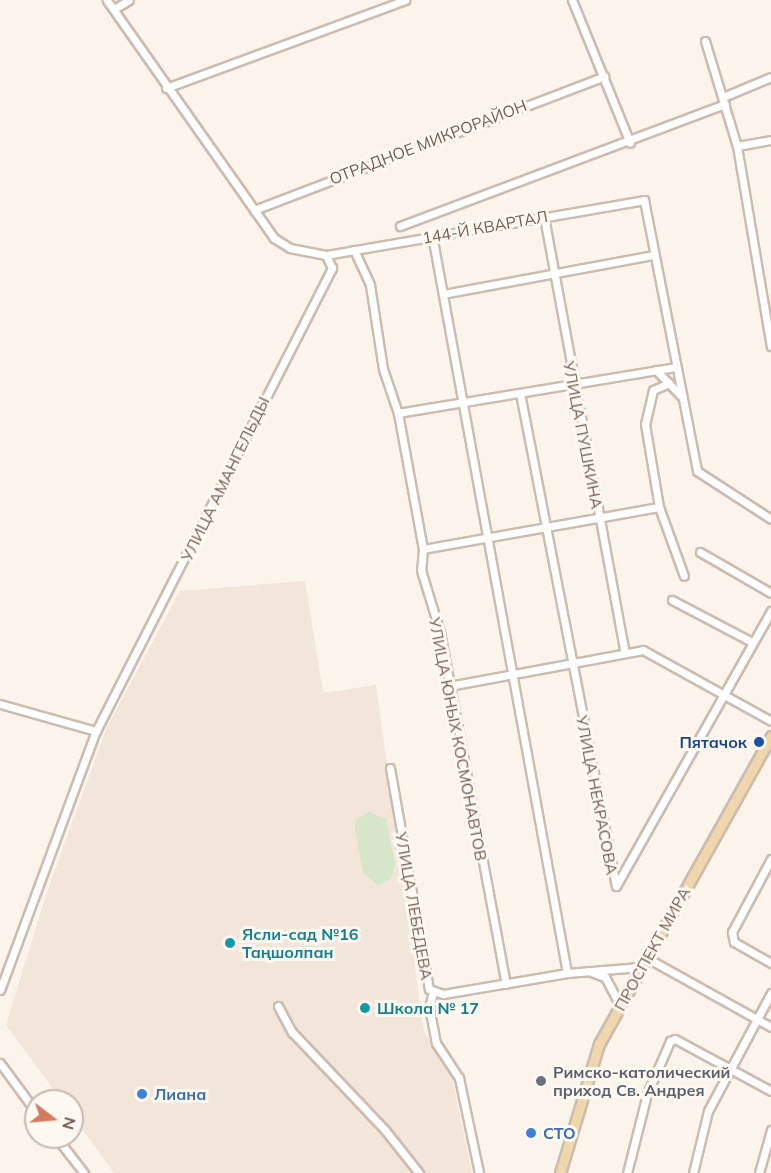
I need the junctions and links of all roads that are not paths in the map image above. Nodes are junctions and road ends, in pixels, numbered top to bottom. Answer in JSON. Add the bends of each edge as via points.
{"nodes":[{"id":1,"x":107,"y":0,"type":"edge"},
{"id":2,"x":129,"y":0,"type":"edge"},
{"id":3,"x":405,"y":0,"type":"edge"},
{"id":4,"x":572,"y":0,"type":"edge"},
{"id":5,"x":114,"y":9,"type":"junction"},
{"id":6,"x":705,"y":41,"type":"dead end"},
{"id":7,"x":604,"y":76,"type":"junction"},
{"id":8,"x":771,"y":78,"type":"edge"},
{"id":9,"x":166,"y":88,"type":"junction"},
{"id":10,"x":724,"y":101,"type":"junction"},
{"id":11,"x":771,"y":140,"type":"edge"},
{"id":12,"x":630,"y":142,"type":"junction"},
{"id":13,"x":737,"y":146,"type":"junction"},
{"id":14,"x":254,"y":210,"type":"junction"},
{"id":15,"x":544,"y":217,"type":"junction"},
{"id":16,"x":400,"y":226,"type":"dead end"},
{"id":17,"x":432,"y":235,"type":"junction"},
{"id":18,"x":354,"y":250,"type":"junction"},
{"id":19,"x":326,"y":255,"type":"junction"},
{"id":20,"x":654,"y":255,"type":"junction"},
{"id":21,"x":553,"y":275,"type":"junction"},
{"id":22,"x":442,"y":294,"type":"junction"},
{"id":23,"x":771,"y":346,"type":"edge"},
{"id":24,"x":676,"y":367,"type":"junction"},
{"id":25,"x":656,"y":370,"type":"junction"},
{"id":26,"x":669,"y":383,"type":"junction"},
{"id":27,"x":573,"y":384,"type":"junction"},
{"id":28,"x":520,"y":393,"type":"junction"},
{"id":29,"x":682,"y":397,"type":"junction"},
{"id":30,"x":461,"y":404,"type":"junction"},
{"id":31,"x":398,"y":413,"type":"junction"},
{"id":32,"x":659,"y":507,"type":"junction"},
{"id":33,"x":599,"y":518,"type":"junction"},
{"id":34,"x":771,"y":519,"type":"edge"},
{"id":35,"x":545,"y":530,"type":"junction"},
{"id":36,"x":485,"y":540,"type":"junction"},
{"id":37,"x":423,"y":549,"type":"junction"},
{"id":38,"x":700,"y":552,"type":"dead end"},
{"id":39,"x":684,"y":576,"type":"dead end"},
{"id":40,"x":771,"y":593,"type":"edge"},
{"id":41,"x":672,"y":600,"type":"dead end"},
{"id":42,"x":771,"y":611,"type":"edge"},
{"id":43,"x":752,"y":642,"type":"junction"},
{"id":44,"x":625,"y":652,"type":"junction"},
{"id":45,"x":571,"y":663,"type":"junction"},
{"id":46,"x":511,"y":674,"type":"junction"},
{"id":47,"x":449,"y":686,"type":"junction"},
{"id":48,"x":724,"y":695,"type":"junction"},
{"id":49,"x":0,"y":704,"type":"edge"},
{"id":50,"x":771,"y":721,"type":"edge"},
{"id":51,"x":96,"y":731,"type":"junction"},
{"id":52,"x":771,"y":736,"type":"edge"},
{"id":53,"x":390,"y":768,"type":"dead end"},
{"id":54,"x":771,"y":860,"type":"edge"},
{"id":55,"x":647,"y":958,"type":"junction"},
{"id":56,"x":771,"y":963,"type":"edge"},
{"id":57,"x":640,"y":967,"type":"junction"},
{"id":58,"x":589,"y":972,"type":"junction"},
{"id":59,"x":567,"y":973,"type":"junction"},
{"id":60,"x":506,"y":984,"type":"junction"},
{"id":61,"x":0,"y":990,"type":"edge"},
{"id":62,"x":434,"y":992,"type":"junction"},
{"id":63,"x":771,"y":993,"type":"edge"},
{"id":64,"x":620,"y":1005,"type":"junction"},
{"id":65,"x":278,"y":1006,"type":"dead end"},
{"id":66,"x":756,"y":1019,"type":"junction"},
{"id":67,"x":771,"y":1027,"type":"edge"},
{"id":68,"x":0,"y":1064,"type":"edge"},
{"id":69,"x":729,"y":1067,"type":"junction"},
{"id":70,"x":771,"y":1091,"type":"edge"},
{"id":71,"x":24,"y":1096,"type":"edge"},
{"id":72,"x":771,"y":1130,"type":"edge"},
{"id":73,"x":65,"y":1149,"type":"edge"},
{"id":74,"x":84,"y":1173,"type":"edge"},
{"id":75,"x":419,"y":1173,"type":"edge"},
{"id":76,"x":479,"y":1173,"type":"edge"},
{"id":77,"x":560,"y":1173,"type":"edge"},
{"id":78,"x":627,"y":1173,"type":"edge"},
{"id":79,"x":693,"y":1173,"type":"edge"},
{"id":80,"x":759,"y":1173,"type":"edge"}],
"edges":[{"from":1,"to":5,"type":"street"},
{"from":2,"to":5,"type":"street"},
{"from":3,"to":9,"type":"street"},
{"from":4,"to":7,"type":"street"},
{"from":5,"to":9,"type":"street"},
{"from":6,"to":10,"type":"street"},
{"from":7,"to":12,"type":"street"},
{"from":7,"to":14,"type":"street","name":"ОТРАДНОЕ МИКРОРАЙОН"},
{"from":8,"to":10,"type":"street"},
{"from":9,"to":14,"type":"street"},
{"from":10,"to":12,"type":"street"},
{"from":10,"to":13,"type":"street"},
{"from":11,"to":13,"type":"street"},
{"from":12,"to":16,"type":"street"},
{"from":13,"to":23,"type":"street"},
{"from":14,"to":19,"type":"street","via":[[282,244]]},
{"from":15,"to":17,"type":"street","name":"144-Й КВАРТАЛ"},
{"from":15,"to":20,"type":"street","name":"144-Й КВАРТАЛ","via":[[644,200]]},
{"from":15,"to":21,"type":"street","name":"УЛИЦА ПУШКИНА"},
{"from":17,"to":18,"type":"street","name":"144-Й КВАРТАЛ"},
{"from":17,"to":22,"type":"street"},
{"from":18,"to":19,"type":"street","name":"144-Й КВАРТАЛ"},
{"from":18,"to":31,"type":"street","name":"УЛИЦА ЮНЫХ КОСМОНАВТОВ","via":[[370,285],[383,369]]},
{"from":19,"to":51,"type":"street","name":"УЛИЦА АМАНГЕЛЬДЫ","via":[[330,279],[231,461],[202,529]]},
{"from":20,"to":21,"type":"street"},
{"from":20,"to":24,"type":"street"},
{"from":21,"to":22,"type":"street"},
{"from":21,"to":27,"type":"street","name":"УЛИЦА ПУШКИНА"},
{"from":22,"to":30,"type":"street"},
{"from":24,"to":25,"type":"street"},
{"from":24,"to":29,"type":"street"},
{"from":25,"to":26,"type":"street"},
{"from":25,"to":27,"type":"street"},
{"from":26,"to":29,"type":"street"},
{"from":26,"to":32,"type":"street","via":[[653,390],[645,417]]},
{"from":27,"to":28,"type":"street"},
{"from":27,"to":33,"type":"street","name":"УЛИЦА ПУШКИНА"},
{"from":28,"to":30,"type":"street"},
{"from":28,"to":35,"type":"street","name":"УЛИЦА НЕКРАСОВА"},
{"from":29,"to":34,"type":"street","via":[[697,471]]},
{"from":30,"to":31,"type":"street"},
{"from":30,"to":36,"type":"street"},
{"from":31,"to":37,"type":"street","name":"УЛИЦА ЮНЫХ КОСМОНАВТОВ"},
{"from":32,"to":33,"type":"street"},
{"from":32,"to":39,"type":"street"},
{"from":33,"to":35,"type":"street"},
{"from":33,"to":44,"type":"street","name":"УЛИЦА ПУШКИНА"},
{"from":35,"to":36,"type":"street"},
{"from":35,"to":45,"type":"street","name":"УЛИЦА НЕКРАСОВА"},
{"from":36,"to":37,"type":"street"},
{"from":36,"to":46,"type":"street"},
{"from":37,"to":47,"type":"street","name":"УЛИЦА ЮНЫХ КОСМОНАВТОВ","via":[[421,570]]},
{"from":38,"to":40,"type":"street"},
{"from":41,"to":43,"type":"street"},
{"from":42,"to":43,"type":"street","name":"УЛИЦА НЕКРАСОВА"},
{"from":43,"to":48,"type":"street","name":"УЛИЦА НЕКРАСОВА"},
{"from":44,"to":45,"type":"street"},
{"from":44,"to":48,"type":"street","via":[[644,650]]},
{"from":45,"to":46,"type":"street"},
{"from":45,"to":48,"type":"street","name":"УЛИЦА НЕКРАСОВА","via":[[616,886]]},
{"from":46,"to":47,"type":"street"},
{"from":46,"to":59,"type":"street"},
{"from":47,"to":60,"type":"street","name":"УЛИЦА ЮНЫХ КОСМОНАВТОВ"},
{"from":48,"to":50,"type":"street"},
{"from":49,"to":51,"type":"street"},
{"from":51,"to":61,"type":"street","name":"УЛИЦА АМАНГЕЛЬДЫ"},
{"from":52,"to":55,"type":"main road","name":"ПРОСПЕКТ МИРА"},
{"from":53,"to":62,"type":"street","name":"УЛИЦА ЛЕБЕДЕВА"},
{"from":54,"to":56,"type":"street","via":[[732,932],[734,942]]},
{"from":55,"to":57,"type":"main road","name":"ПРОСПЕКТ МИРА"},
{"from":55,"to":66,"type":"street"},
{"from":57,"to":58,"type":"street","name":"УЛИЦА ЛЕБЕДЕВА"},
{"from":57,"to":64,"type":"main road","name":"ПРОСПЕКТ МИРА"},
{"from":58,"to":59,"type":"street","name":"УЛИЦА ЛЕБЕДЕВА"},
{"from":58,"to":64,"type":"street","via":[[605,977]]},
{"from":59,"to":60,"type":"street","name":"УЛИЦА ЛЕБЕДЕВА"},
{"from":60,"to":62,"type":"street","name":"УЛИЦА ЛЕБЕДЕВА"},
{"from":62,"to":76,"type":"street","via":[[429,1007],[436,1043],[459,1078]]},
{"from":63,"to":66,"type":"street"},
{"from":64,"to":77,"type":"main road","name":"ПРОСПЕКТ МИРА","via":[[589,1071]]},
{"from":65,"to":75,"type":"street","via":[[292,1032],[385,1130]]},
{"from":66,"to":67,"type":"street"},
{"from":66,"to":69,"type":"street"},
{"from":68,"to":71,"type":"street"},
{"from":69,"to":70,"type":"street"},
{"from":69,"to":78,"type":"street","via":[[675,1039],[670,1041],[647,1094]]},
{"from":69,"to":79,"type":"street","via":[[708,1111]]},
{"from":72,"to":80,"type":"street"},
{"from":73,"to":74,"type":"street"}]}
